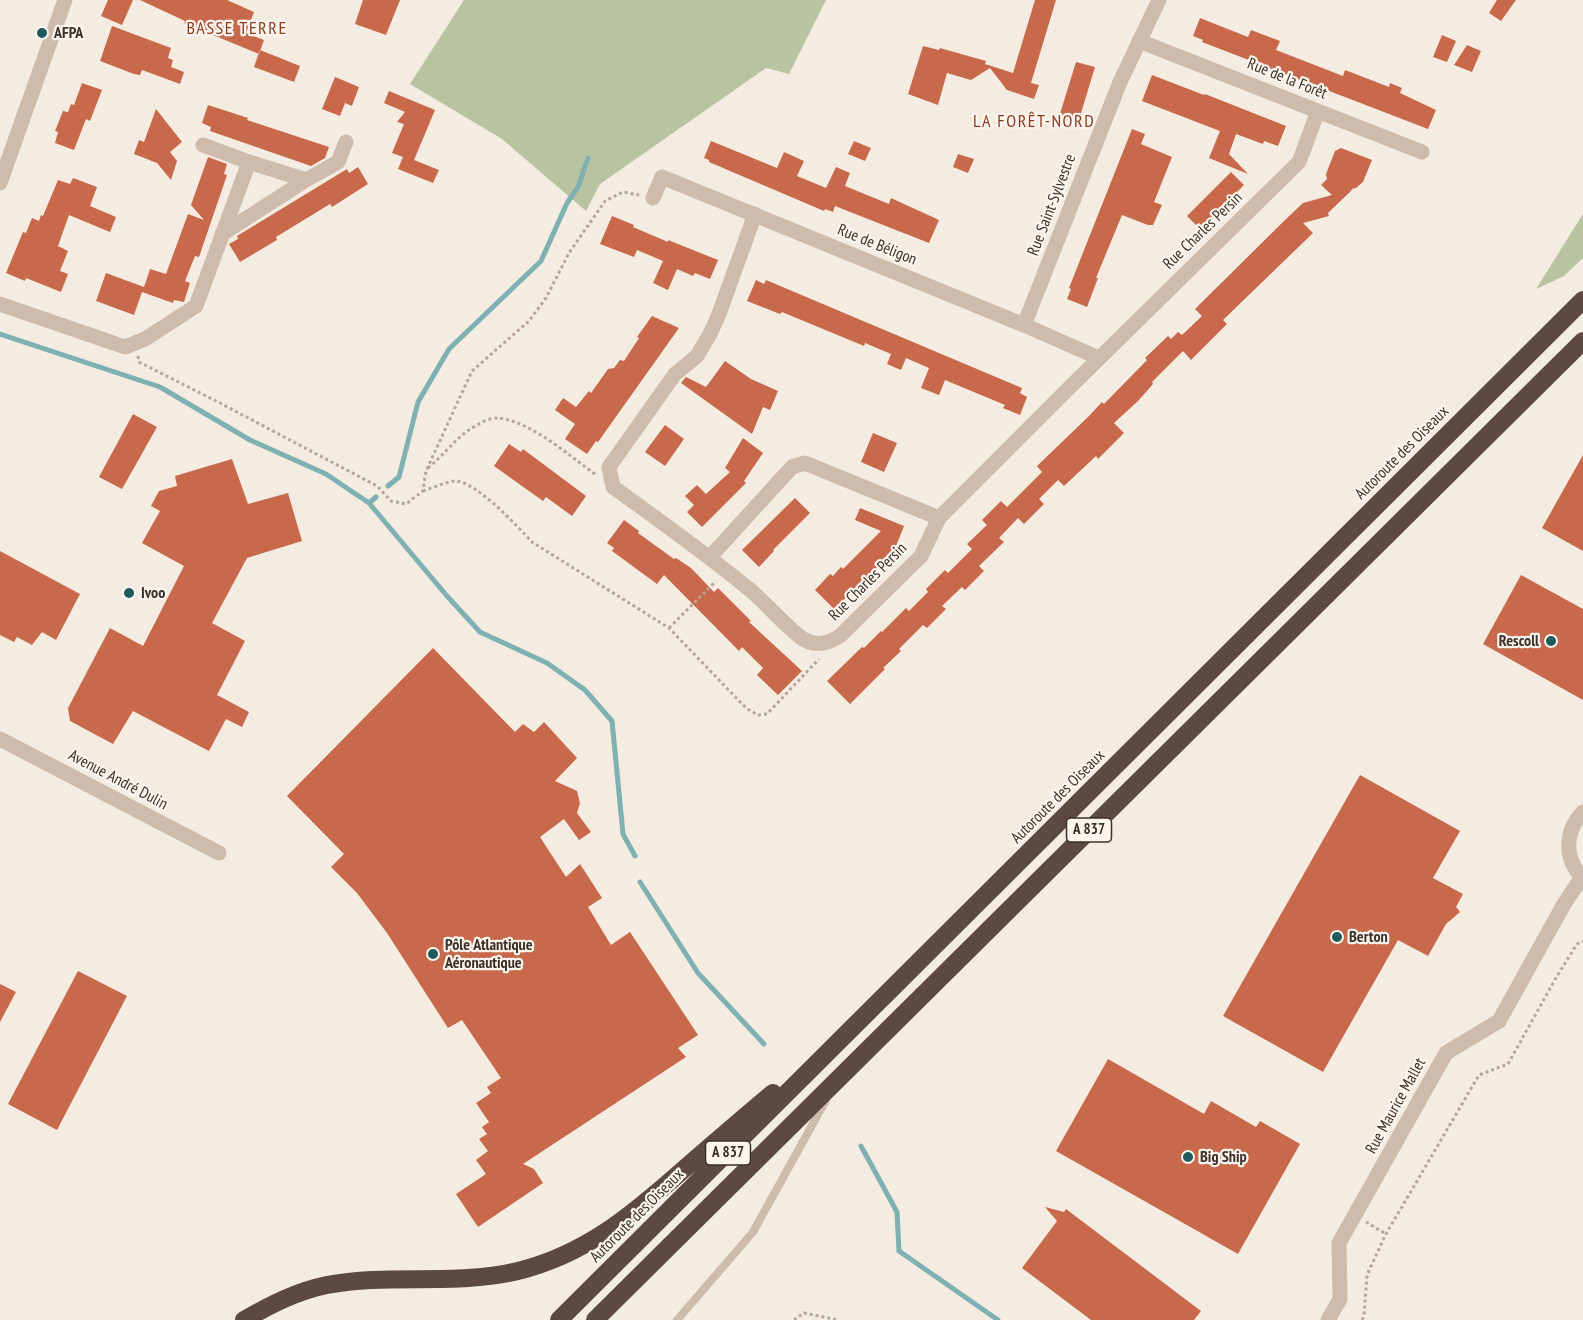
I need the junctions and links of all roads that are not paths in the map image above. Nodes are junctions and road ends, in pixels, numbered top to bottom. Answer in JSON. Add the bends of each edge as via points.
{"nodes":[{"id":1,"x":65,"y":0,"type":"edge"},
{"id":2,"x":1159,"y":0,"type":"edge"},
{"id":3,"x":1139,"y":41,"type":"junction"},
{"id":4,"x":1318,"y":111,"type":"junction"},
{"id":5,"x":346,"y":142,"type":"dead end"},
{"id":6,"x":203,"y":145,"type":"dead end"},
{"id":7,"x":1422,"y":152,"type":"dead end"},
{"id":8,"x":249,"y":162,"type":"junction"},
{"id":9,"x":306,"y":180,"type":"junction"},
{"id":10,"x":0,"y":183,"type":"edge"},
{"id":11,"x":653,"y":198,"type":"road end"},
{"id":12,"x":755,"y":214,"type":"junction"},
{"id":13,"x":222,"y":234,"type":"junction"},
{"id":14,"x":1583,"y":300,"type":"edge"},
{"id":15,"x":0,"y":304,"type":"edge"},
{"id":16,"x":1024,"y":325,"type":"junction"},
{"id":17,"x":1583,"y":341,"type":"edge"},
{"id":18,"x":1099,"y":358,"type":"junction"},
{"id":19,"x":939,"y":518,"type":"junction"},
{"id":20,"x":710,"y":557,"type":"junction"},
{"id":21,"x":0,"y":738,"type":"edge"},
{"id":22,"x":1583,"y":812,"type":"edge"},
{"id":23,"x":219,"y":853,"type":"dead end"},
{"id":24,"x":1582,"y":878,"type":"edge"},
{"id":25,"x":897,"y":985,"type":"junction"},
{"id":26,"x":836,"y":1081,"type":"junction"},
{"id":27,"x":244,"y":1320,"type":"edge"},
{"id":28,"x":559,"y":1320,"type":"edge"},
{"id":29,"x":595,"y":1320,"type":"edge"},
{"id":30,"x":677,"y":1320,"type":"edge"},
{"id":31,"x":1328,"y":1320,"type":"edge"}],
"edges":[{"from":1,"to":10,"type":"street"},
{"from":2,"to":3,"type":"street","name":"Rue Saint-Sylvestre"},
{"from":3,"to":4,"type":"street","name":"Rue de la Forêt"},
{"from":3,"to":16,"type":"street","name":"Rue Saint-Sylvestre"},
{"from":4,"to":7,"type":"street","name":"Rue de la Forêt"},
{"from":4,"to":18,"type":"street","name":"Rue Charles Persin","via":[[1299,162]]},
{"from":5,"to":9,"type":"street","via":[[338,162]]},
{"from":6,"to":8,"type":"street"},
{"from":8,"to":9,"type":"street"},
{"from":8,"to":13,"type":"street"},
{"from":9,"to":13,"type":"street"},
{"from":11,"to":12,"type":"street","name":"Rue de Béligon","via":[[662,177]]},
{"from":12,"to":16,"type":"street","name":"Rue de Béligon"},
{"from":12,"to":20,"type":"street","name":"Rue Charles Persin","via":[[710,334],[697,356],[675,374],[609,467],[613,487]]},
{"from":13,"to":15,"type":"street","via":[[196,306],[146,339],[125,346]]},
{"from":14,"to":25,"type":"highway","name":"Autoroute des Oiseaux","number":"A 837"},
{"from":16,"to":18,"type":"street","name":"Rue de Béligon"},
{"from":17,"to":26,"type":"highway","number":"A 837"},
{"from":18,"to":19,"type":"street","name":"Rue Charles Persin"},
{"from":19,"to":20,"type":"street","via":[[805,463],[792,467]]},
{"from":19,"to":20,"type":"street","name":"Rue Charles Persin","via":[[921,556],[831,642],[804,639]]},
{"from":21,"to":23,"type":"street","name":"Avenue André Dulin"},
{"from":22,"to":24,"type":"street","via":[[1571,829],[1568,847],[1572,864]]},
{"from":24,"to":31,"type":"street","name":"Rue Maurice Mallet","via":[[1499,1021],[1446,1053],[1339,1242],[1340,1299]]},
{"from":25,"to":27,"type":"highway","via":[[625,1220],[595,1240],[518,1271],[487,1277],[328,1285],[300,1292]]},
{"from":25,"to":28,"type":"highway","name":"Autoroute des Oiseaux","number":"A 837"},
{"from":26,"to":29,"type":"highway","number":"A 837"},
{"from":26,"to":30,"type":"lane","via":[[753,1232]]}]}
